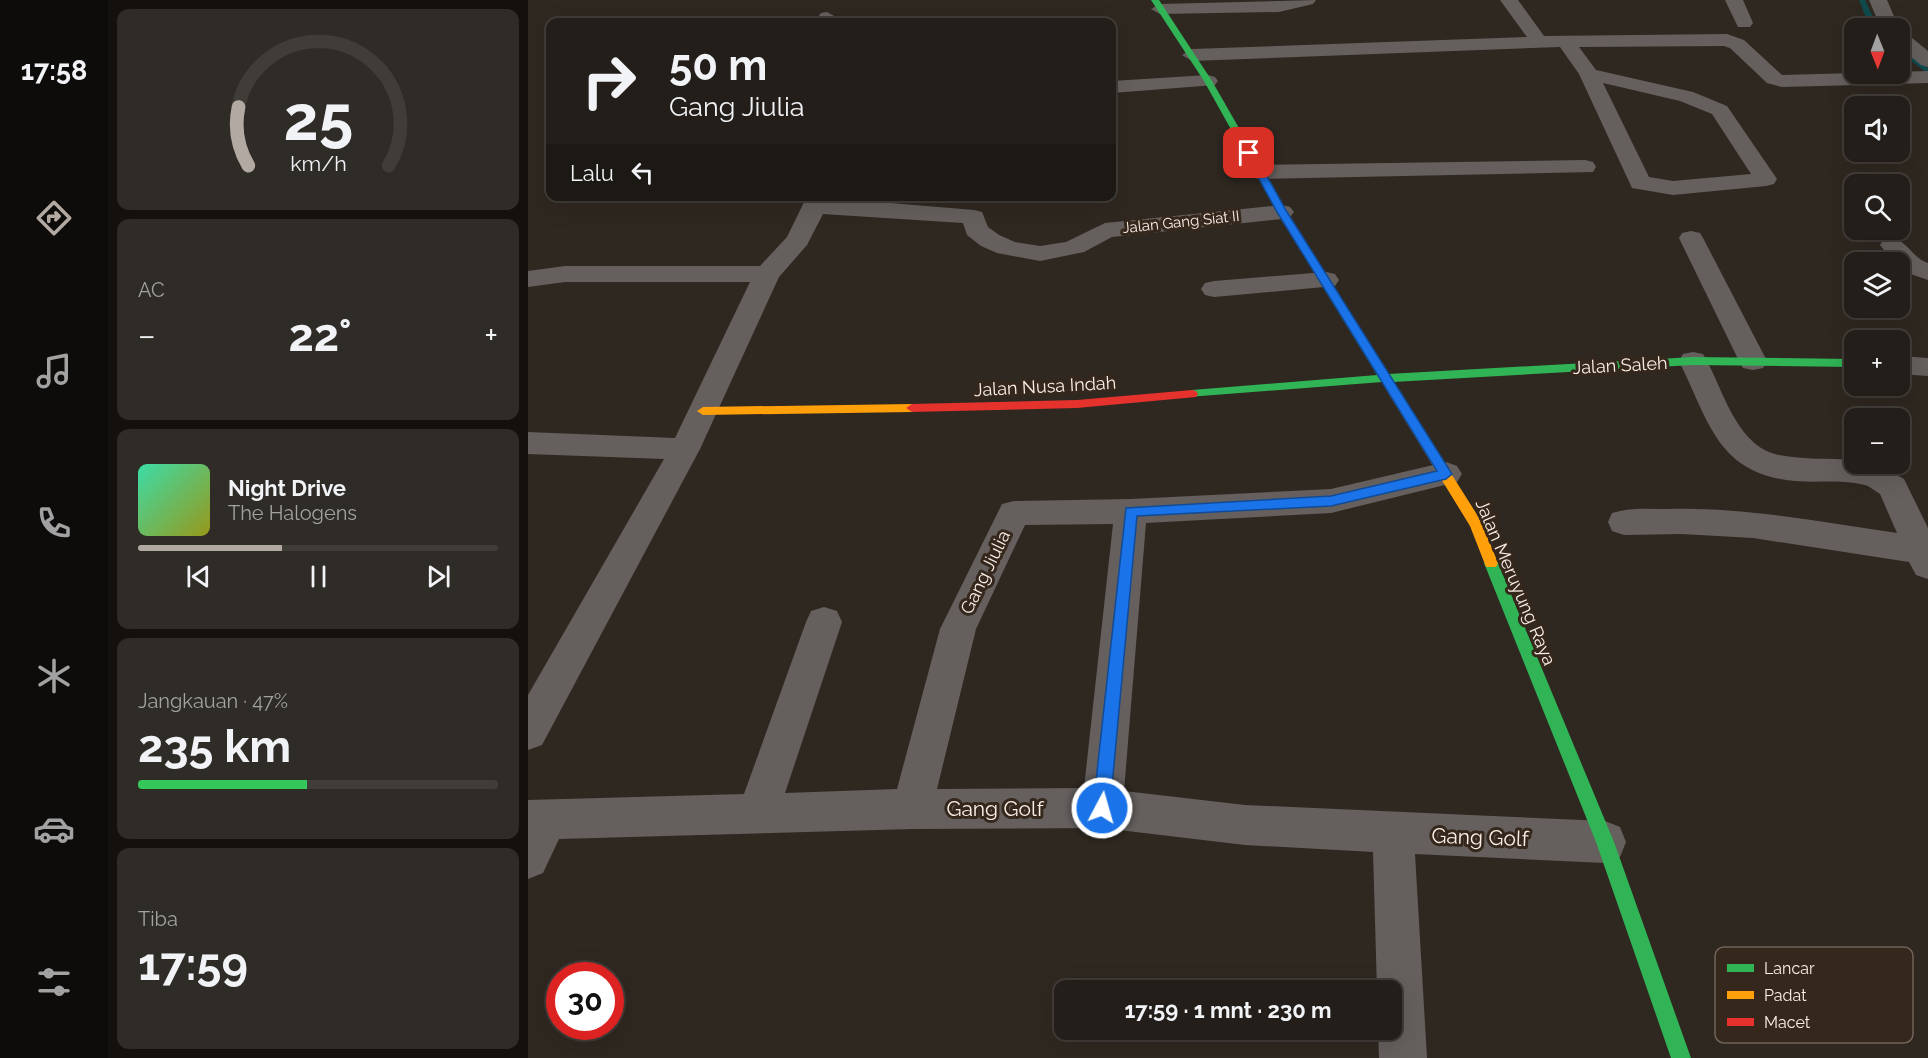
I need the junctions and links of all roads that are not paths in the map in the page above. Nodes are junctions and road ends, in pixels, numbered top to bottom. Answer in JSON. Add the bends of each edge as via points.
{"nodes":[{"id":1,"x":1307,"y":0,"type":"edge"},
{"id":2,"x":1509,"y":0,"type":"edge"},
{"id":3,"x":1730,"y":0,"type":"edge"},
{"id":4,"x":1878,"y":0,"type":"edge"},
{"id":5,"x":1158,"y":5,"type":"edge"},
{"id":6,"x":1886,"y":18,"type":"edge"},
{"id":7,"x":1744,"y":23,"type":"dead end"},
{"id":8,"x":1910,"y":31,"type":"edge"},
{"id":9,"x":1918,"y":31,"type":"dead end"},
{"id":10,"x":1535,"y":35,"type":"dead end"},
{"id":11,"x":1565,"y":42,"type":"junction"},
{"id":12,"x":1910,"y":51,"type":"edge"},
{"id":13,"x":1192,"y":56,"type":"junction"},
{"id":14,"x":1927,"y":72,"type":"edge"},
{"id":15,"x":1589,"y":74,"type":"junction"},
{"id":16,"x":1208,"y":81,"type":"junction"},
{"id":17,"x":1116,"y":87,"type":"edge"},
{"id":18,"x":1585,"y":167,"type":"dead end"},
{"id":19,"x":1259,"y":171,"type":"junction"},
{"id":20,"x":817,"y":201,"type":"edge"},
{"id":21,"x":978,"y":207,"type":"edge"},
{"id":22,"x":1282,"y":212,"type":"junction"},
{"id":23,"x":1691,"y":238,"type":"dead end"},
{"id":24,"x":1892,"y":245,"type":"dead end"},
{"id":25,"x":1928,"y":272,"type":"edge"},
{"id":26,"x":767,"y":274,"type":"junction"},
{"id":27,"x":528,"y":279,"type":"edge"},
{"id":28,"x":1326,"y":280,"type":"junction"},
{"id":29,"x":1214,"y":289,"type":"dead end"},
{"id":30,"x":1693,"y":361,"type":"junction"},
{"id":31,"x":1753,"y":361,"type":"junction"},
{"id":32,"x":1844,"y":363,"type":"edge"},
{"id":33,"x":1910,"y":366,"type":"edge"},
{"id":34,"x":1928,"y":367,"type":"edge"},
{"id":35,"x":1387,"y":378,"type":"junction"},
{"id":36,"x":704,"y":411,"type":"junction"},
{"id":37,"x":528,"y":443,"type":"edge"},
{"id":38,"x":685,"y":448,"type":"junction"},
{"id":39,"x":1446,"y":474,"type":"junction"},
{"id":40,"x":1131,"y":511,"type":"junction"},
{"id":41,"x":1624,"y":522,"type":"dead end"},
{"id":42,"x":1925,"y":558,"type":"edge"},
{"id":43,"x":824,"y":622,"type":"dead end"},
{"id":44,"x":528,"y":732,"type":"edge"},
{"id":45,"x":1102,"y":808,"type":"junction"},
{"id":46,"x":912,"y":809,"type":"junction"},
{"id":47,"x":759,"y":812,"type":"junction"},
{"id":48,"x":537,"y":820,"type":"edge"},
{"id":49,"x":1393,"y":833,"type":"junction"},
{"id":50,"x":1605,"y":842,"type":"junction"},
{"id":51,"x":528,"y":858,"type":"edge"},
{"id":52,"x":1403,"y":1058,"type":"edge"},
{"id":53,"x":1681,"y":1058,"type":"edge"}],
"edges":[{"from":1,"to":5,"type":"street","via":[[1280,7]]},
{"from":2,"to":10,"type":"street"},
{"from":3,"to":7,"type":"street"},
{"from":4,"to":6,"type":"street"},
{"from":5,"to":13,"type":"main road","name":"Jalan Meruyung Raya"},
{"from":8,"to":9,"type":"street"},
{"from":11,"to":13,"type":"street"},
{"from":11,"to":14,"type":"street","via":[[1727,40],[1737,44],[1774,79],[1782,81]]},
{"from":11,"to":15,"type":"street"},
{"from":12,"to":14,"type":"street"},
{"from":13,"to":16,"type":"main road","name":"Jalan Meruyung Raya"},
{"from":15,"to":15,"type":"street","via":[[1686,96],[1720,110],[1766,179],[1673,188],[1640,183]]},
{"from":16,"to":17,"type":"street"},
{"from":16,"to":19,"type":"main road","name":"Jalan Meruyung Raya"},
{"from":18,"to":19,"type":"street"},
{"from":19,"to":22,"type":"main road","name":"Jalan Meruyung Raya"},
{"from":20,"to":21,"type":"street","name":"Jalan Gang Siat II"},
{"from":20,"to":26,"type":"street","via":[[798,240]]},
{"from":21,"to":22,"type":"street","name":"Jalan Gang Siat II","via":[[976,230],[1000,246],[1047,254],[1081,245],[1105,230]]},
{"from":22,"to":28,"type":"main road","name":"Jalan Meruyung Raya"},
{"from":23,"to":31,"type":"street"},
{"from":24,"to":25,"type":"street","via":[[1908,265]]},
{"from":26,"to":27,"type":"street","via":[[565,274]]},
{"from":26,"to":36,"type":"street"},
{"from":28,"to":29,"type":"street"},
{"from":28,"to":35,"type":"main road","name":"Jalan Meruyung Raya"},
{"from":30,"to":31,"type":"main road","name":"Jalan Saleh"},
{"from":30,"to":35,"type":"main road","name":"Jalan Saleh"},
{"from":30,"to":42,"type":"street","via":[[1737,444],[1760,461],[1786,470],[1869,473],[1885,479],[1893,487]]},
{"from":31,"to":32,"type":"main road","name":"Jalan Saleh"},
{"from":33,"to":34,"type":"street"},
{"from":35,"to":36,"type":"main road","name":"Jalan Nusa Indah","via":[[1077,404]]},
{"from":35,"to":39,"type":"main road","name":"Jalan Meruyung Raya"},
{"from":36,"to":38,"type":"street"},
{"from":37,"to":38,"type":"street"},
{"from":38,"to":44,"type":"street"},
{"from":39,"to":40,"type":"street","name":"Gang Jiulia","via":[[1331,501]]},
{"from":39,"to":50,"type":"main road","name":"Jalan Meruyung Raya","via":[[1476,525]]},
{"from":40,"to":45,"type":"street"},
{"from":40,"to":46,"type":"street","name":"Gang Jiulia","via":[[1014,513],[958,629]]},
{"from":41,"to":42,"type":"street","via":[[1753,525]]},
{"from":43,"to":47,"type":"street"},
{"from":45,"to":46,"type":"street","name":"Gang Golf"},
{"from":45,"to":49,"type":"street","name":"Gang Golf","via":[[1245,825]]},
{"from":46,"to":47,"type":"street","name":"Gang Golf"},
{"from":47,"to":48,"type":"street","name":"Gang Golf"},
{"from":48,"to":51,"type":"street"},
{"from":49,"to":50,"type":"street","name":"Gang Golf"},
{"from":49,"to":52,"type":"street"},
{"from":50,"to":53,"type":"main road","name":"Jalan Meruyung Raya"}]}
